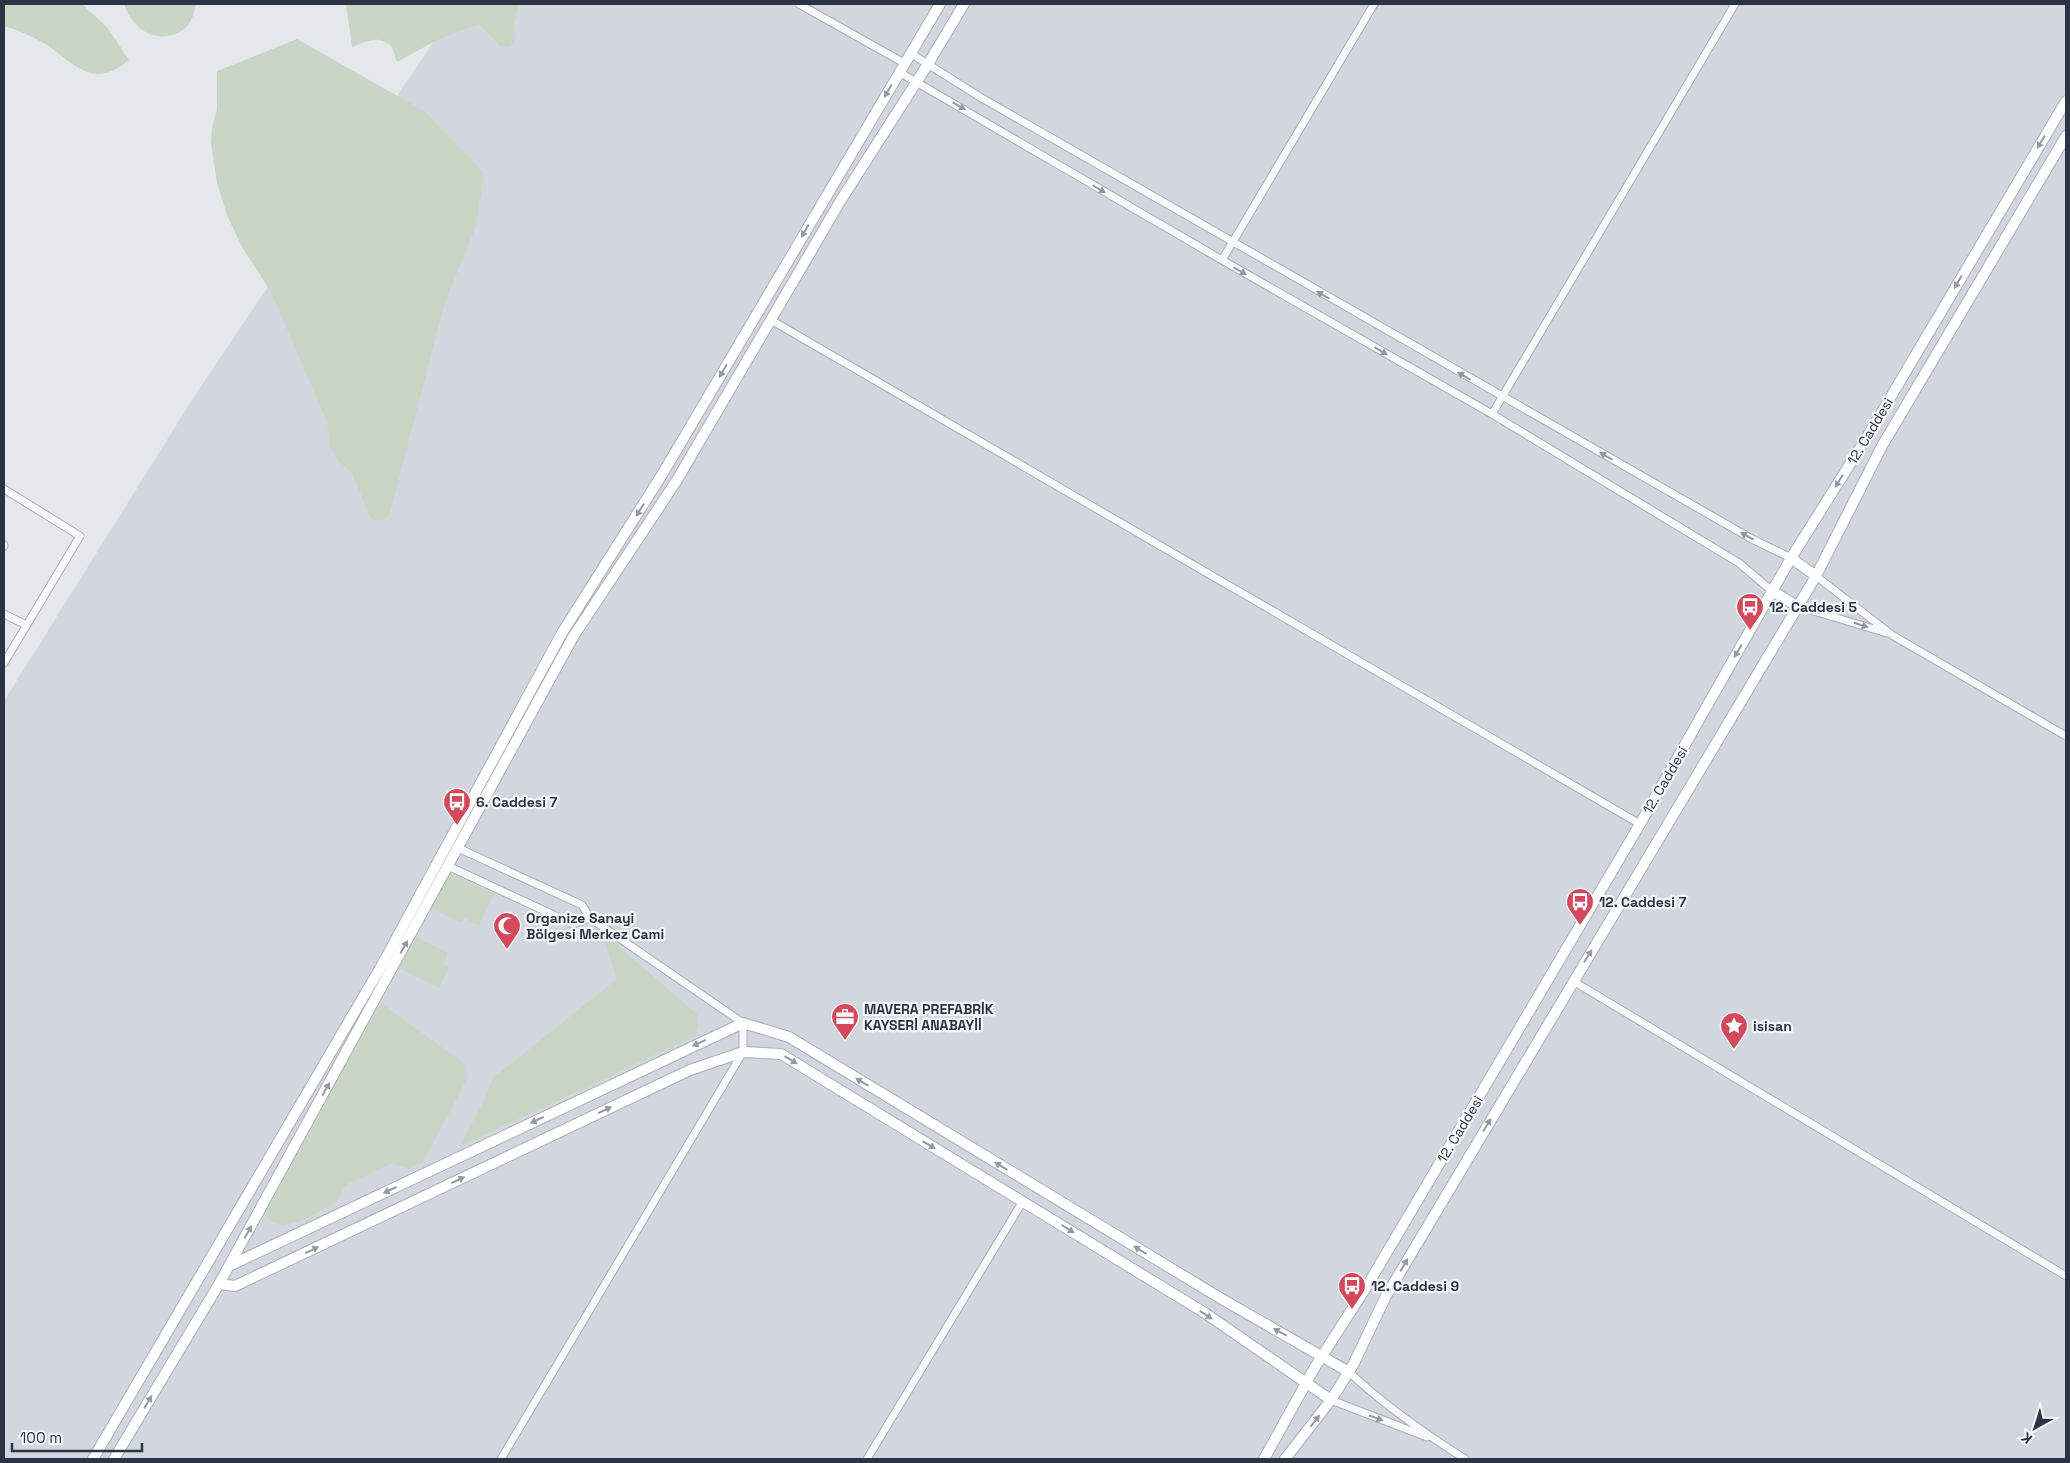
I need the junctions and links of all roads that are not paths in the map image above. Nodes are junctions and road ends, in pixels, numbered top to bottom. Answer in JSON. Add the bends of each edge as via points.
{"nodes":[{"id":1,"x":799,"y":4,"type":"edge"},
{"id":2,"x":940,"y":4,"type":"edge"},
{"id":3,"x":964,"y":4,"type":"edge"},
{"id":4,"x":1374,"y":4,"type":"edge"},
{"id":5,"x":1736,"y":4,"type":"edge"},
{"id":6,"x":910,"y":53,"type":"junction"},
{"id":7,"x":928,"y":64,"type":"junction"},
{"id":8,"x":902,"y":67,"type":"junction"},
{"id":9,"x":917,"y":82,"type":"junction"},
{"id":10,"x":2066,"y":100,"type":"edge"},
{"id":11,"x":2066,"y":136,"type":"edge"},
{"id":12,"x":1232,"y":242,"type":"junction"},
{"id":13,"x":1222,"y":260,"type":"junction"},
{"id":14,"x":771,"y":320,"type":"junction"},
{"id":15,"x":1502,"y":397,"type":"junction"},
{"id":16,"x":1492,"y":414,"type":"junction"},
{"id":17,"x":4,"y":490,"type":"edge"},
{"id":18,"x":1791,"y":558,"type":"junction"},
{"id":19,"x":1816,"y":576,"type":"junction"},
{"id":20,"x":1772,"y":591,"type":"junction"},
{"id":21,"x":1797,"y":606,"type":"junction"},
{"id":22,"x":4,"y":614,"type":"edge"},
{"id":23,"x":26,"y":625,"type":"junction"},
{"id":24,"x":1892,"y":635,"type":"junction"},
{"id":25,"x":4,"y":663,"type":"edge"},
{"id":26,"x":2066,"y":736,"type":"edge"},
{"id":27,"x":1640,"y":824,"type":"junction"},
{"id":28,"x":458,"y":848,"type":"junction"},
{"id":29,"x":448,"y":866,"type":"junction"},
{"id":30,"x":590,"y":918,"type":"junction"},
{"id":31,"x":1573,"y":981,"type":"junction"},
{"id":32,"x":744,"y":1023,"type":"junction"},
{"id":33,"x":744,"y":1052,"type":"junction"},
{"id":34,"x":1031,"y":1185,"type":"junction"},
{"id":35,"x":1022,"y":1201,"type":"junction"},
{"id":36,"x":229,"y":1266,"type":"junction"},
{"id":37,"x":2066,"y":1276,"type":"edge"},
{"id":38,"x":219,"y":1284,"type":"junction"},
{"id":39,"x":1323,"y":1356,"type":"junction"},
{"id":40,"x":1349,"y":1372,"type":"junction"},
{"id":41,"x":1306,"y":1384,"type":"junction"},
{"id":42,"x":1331,"y":1400,"type":"junction"},
{"id":43,"x":1435,"y":1440,"type":"junction"},
{"id":44,"x":93,"y":1459,"type":"edge"},
{"id":45,"x":114,"y":1459,"type":"edge"},
{"id":46,"x":501,"y":1459,"type":"edge"},
{"id":47,"x":867,"y":1459,"type":"edge"},
{"id":48,"x":1264,"y":1459,"type":"edge"},
{"id":49,"x":1285,"y":1459,"type":"edge"},
{"id":50,"x":1465,"y":1459,"type":"edge"}],
"edges":[{"from":1,"to":8,"type":"street"},
{"from":2,"to":6,"type":"street"},
{"from":3,"to":7,"type":"street"},
{"from":4,"to":12,"type":"street"},
{"from":5,"to":15,"type":"street"},
{"from":6,"to":7,"type":"street"},
{"from":6,"to":8,"type":"street"},
{"from":7,"to":9,"type":"street"},
{"from":7,"to":12,"type":"street"},
{"from":8,"to":9,"type":"street"},
{"from":8,"to":44,"type":"street","one_way":true,"via":[[663,473],[562,633],[382,965]]},
{"from":9,"to":13,"type":"street","one_way":true},
{"from":9,"to":14,"type":"street"},
{"from":10,"to":18,"type":"street","name":"12. Caddesi","one_way":true,"via":[[1867,437]]},
{"from":11,"to":19,"type":"street","name":"12. Caddesi","via":[[1882,446]]},
{"from":12,"to":13,"type":"street"},
{"from":15,"to":12,"type":"street","one_way":true},
{"from":13,"to":16,"type":"street","one_way":true},
{"from":14,"to":27,"type":"street"},
{"from":14,"to":28,"type":"street","via":[[677,480],[573,637]]},
{"from":15,"to":16,"type":"street"},
{"from":18,"to":15,"type":"street","one_way":true},
{"from":16,"to":20,"type":"street","via":[[1738,563]]},
{"from":17,"to":23,"type":"street","via":[[80,536]]},
{"from":18,"to":19,"type":"street"},
{"from":18,"to":20,"type":"street","name":"12. Caddesi"},
{"from":19,"to":21,"type":"street","name":"12. Caddesi"},
{"from":19,"to":24,"type":"street"},
{"from":20,"to":21,"type":"street"},
{"from":20,"to":27,"type":"street","name":"12. Caddesi","one_way":true},
{"from":21,"to":24,"type":"street","one_way":true},
{"from":31,"to":21,"type":"street","name":"12. Caddesi","one_way":true},
{"from":22,"to":23,"type":"street"},
{"from":23,"to":25,"type":"street"},
{"from":24,"to":26,"type":"street"},
{"from":27,"to":39,"type":"street","name":"12. Caddesi"},
{"from":28,"to":29,"type":"street"},
{"from":28,"to":30,"type":"street","via":[[582,905]]},
{"from":29,"to":30,"type":"street","via":[[573,924]]},
{"from":36,"to":29,"type":"street","one_way":true},
{"from":30,"to":32,"type":"street"},
{"from":31,"to":37,"type":"street"},
{"from":40,"to":31,"type":"street","name":"12. Caddesi","one_way":true,"via":[[1386,1296]]},
{"from":32,"to":33,"type":"street"},
{"from":34,"to":32,"type":"street","one_way":true,"via":[[789,1037]]},
{"from":32,"to":36,"type":"street","one_way":true},
{"from":33,"to":35,"type":"street","one_way":true,"via":[[781,1054]]},
{"from":38,"to":33,"type":"street","one_way":true,"via":[[235,1286],[690,1070]]},
{"from":33,"to":46,"type":"street"},
{"from":34,"to":35,"type":"street"},
{"from":39,"to":34,"type":"street","one_way":true},
{"from":35,"to":41,"type":"street","one_way":true,"via":[[1205,1314]]},
{"from":35,"to":47,"type":"street"},
{"from":36,"to":38,"type":"street"},
{"from":45,"to":38,"type":"street","one_way":true},
{"from":39,"to":40,"type":"street"},
{"from":39,"to":41,"type":"street","name":"12. Caddesi"},
{"from":40,"to":42,"type":"street","name":"12. Caddesi"},
{"from":40,"to":43,"type":"street"},
{"from":41,"to":42,"type":"street"},
{"from":41,"to":48,"type":"street","name":"12. Caddesi"},
{"from":42,"to":43,"type":"street","one_way":true},
{"from":49,"to":42,"type":"street","name":"12. Caddesi","one_way":true},
{"from":43,"to":50,"type":"street"}]}
